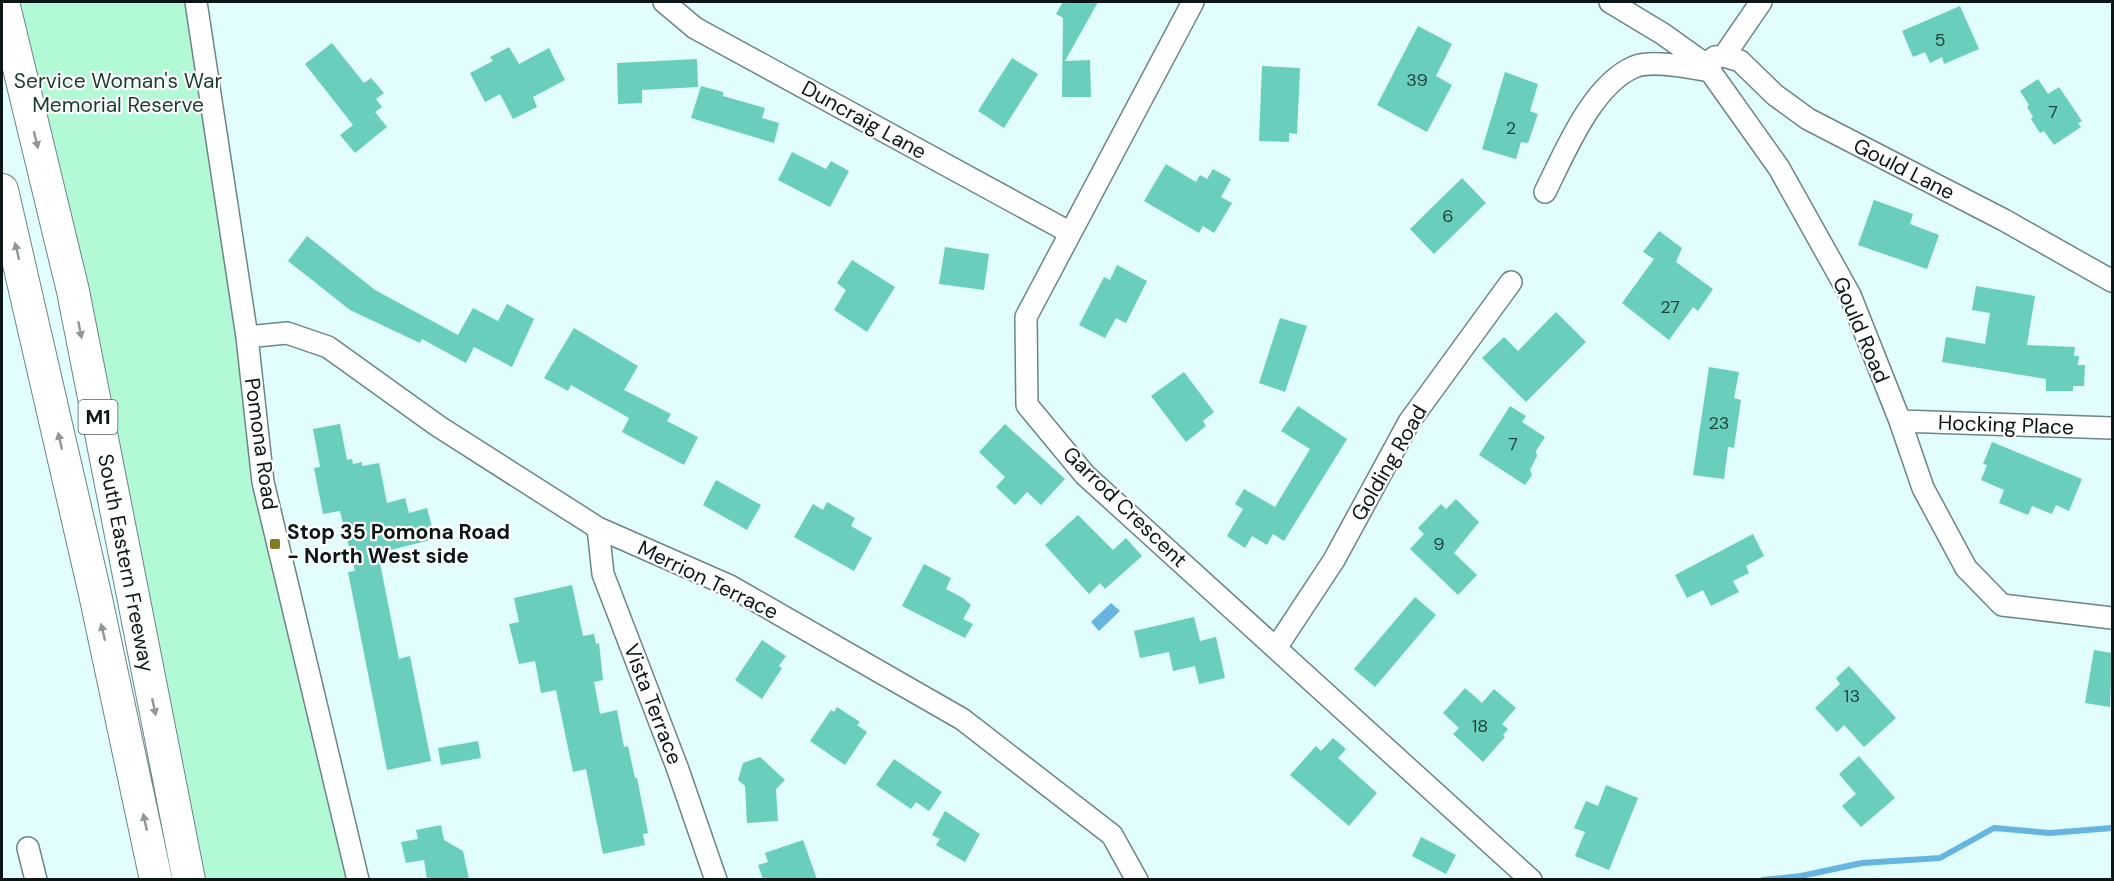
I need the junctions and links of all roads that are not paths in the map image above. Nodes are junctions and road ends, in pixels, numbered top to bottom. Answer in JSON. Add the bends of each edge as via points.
{"nodes":[{"id":1,"x":3,"y":2,"type":"edge"},
{"id":2,"x":196,"y":2,"type":"edge"},
{"id":3,"x":664,"y":2,"type":"edge"},
{"id":4,"x":1193,"y":2,"type":"edge"},
{"id":5,"x":1610,"y":2,"type":"edge"},
{"id":6,"x":1761,"y":2,"type":"edge"},
{"id":7,"x":1713,"y":64,"type":"junction"},
{"id":8,"x":2,"y":190,"type":"edge"},
{"id":9,"x":1545,"y":192,"type":"dead end"},
{"id":10,"x":1069,"y":232,"type":"junction"},
{"id":11,"x":2112,"y":281,"type":"edge"},
{"id":12,"x":1511,"y":282,"type":"dead end"},
{"id":13,"x":247,"y":337,"type":"junction"},
{"id":14,"x":1900,"y":421,"type":"junction"},
{"id":15,"x":2112,"y":428,"type":"edge"},
{"id":16,"x":598,"y":528,"type":"junction"},
{"id":17,"x":2112,"y":618,"type":"edge"},
{"id":18,"x":1276,"y":648,"type":"junction"},
{"id":19,"x":181,"y":835,"type":"junction"},
{"id":20,"x":28,"y":849,"type":"dead end"},
{"id":21,"x":36,"y":879,"type":"edge"},
{"id":22,"x":156,"y":879,"type":"edge"},
{"id":23,"x":189,"y":879,"type":"edge"},
{"id":24,"x":196,"y":879,"type":"edge"},
{"id":25,"x":358,"y":879,"type":"edge"},
{"id":26,"x":716,"y":879,"type":"edge"},
{"id":27,"x":1137,"y":879,"type":"edge"},
{"id":28,"x":1531,"y":879,"type":"edge"}],
"edges":[{"from":1,"to":19,"type":"highway","name":"South Eastern Freeway","number":"M1","one_way":true,"via":[[73,291]]},
{"from":2,"to":13,"type":"street","name":"Pomona Road"},
{"from":3,"to":10,"type":"street","name":"Duncraig Lane","via":[[695,28]]},
{"from":4,"to":10,"type":"street","name":"Garrod Crescent"},
{"from":5,"to":7,"type":"street","name":"Gould Road"},
{"from":6,"to":7,"type":"street"},
{"from":7,"to":9,"type":"street","via":[[1635,66],[1603,88]]},
{"from":7,"to":11,"type":"street","name":"Gould Lane","via":[[1740,61],[1775,95],[1808,119],[2004,220]]},
{"from":7,"to":14,"type":"street","name":"Gould Road","via":[[1779,168],[1850,295]]},
{"from":22,"to":8,"type":"highway","name":"South Eastern Freeway","number":"M1","one_way":true},
{"from":10,"to":18,"type":"street","name":"Garrod Crescent","via":[[1026,317],[1027,405],[1085,476]]},
{"from":12,"to":18,"type":"street","name":"Golding Road","via":[[1409,422],[1334,560]]},
{"from":13,"to":16,"type":"street","name":"Merrion Terrace","via":[[287,333],[328,347],[438,426]]},
{"from":13,"to":25,"type":"street","name":"Pomona Road","via":[[263,482]]},
{"from":14,"to":15,"type":"street","name":"Hocking Place"},
{"from":14,"to":17,"type":"street","name":"Gould Road","via":[[1923,488],[1966,568],[2002,605]]},
{"from":16,"to":26,"type":"street","name":"Vista Terrace","via":[[603,574]]},
{"from":16,"to":27,"type":"street","name":"Merrion Terrace","via":[[730,586],[962,719],[1112,835]]},
{"from":18,"to":28,"type":"street","name":"Garrod Crescent"},
{"from":19,"to":23,"type":"highway","name":"South Eastern Freeway","number":"M1"},
{"from":19,"to":24,"type":"highway"},
{"from":20,"to":21,"type":"street"}]}
